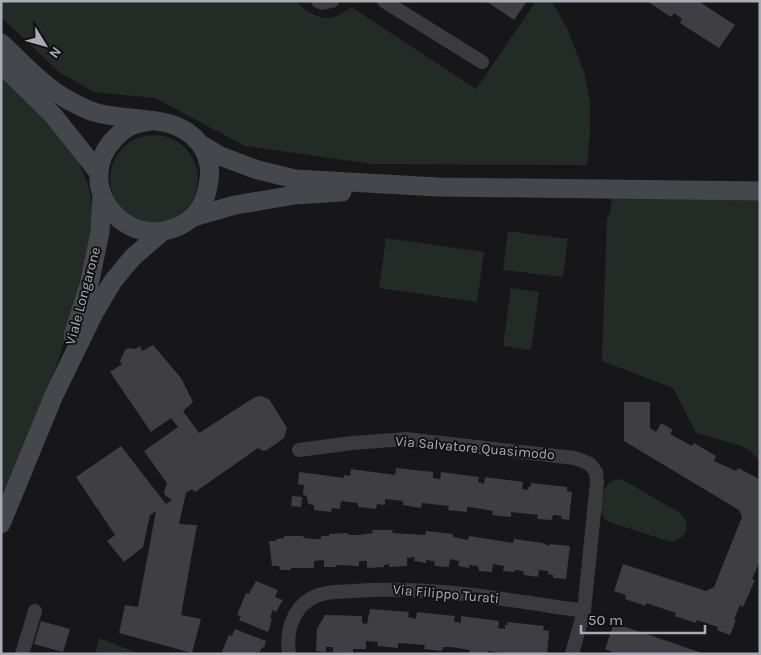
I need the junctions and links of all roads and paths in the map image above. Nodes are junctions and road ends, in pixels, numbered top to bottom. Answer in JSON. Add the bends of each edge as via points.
{"nodes":[{"id":1,"x":318,"y":1,"type":"edge"},
{"id":2,"x":332,"y":1,"type":"edge"},
{"id":3,"x":384,"y":1,"type":"edge"},
{"id":4,"x":1,"y":43,"type":"edge"},
{"id":5,"x":482,"y":62,"type":"dead end"},
{"id":6,"x":1,"y":64,"type":"edge"},
{"id":7,"x":152,"y":121,"type":"junction"},
{"id":8,"x":200,"y":144,"type":"junction"},
{"id":9,"x":99,"y":174,"type":"junction"},
{"id":10,"x":438,"y":187,"type":"junction"},
{"id":11,"x":760,"y":191,"type":"edge"},
{"id":12,"x":102,"y":196,"type":"junction"},
{"id":13,"x":193,"y":217,"type":"junction"},
{"id":14,"x":162,"y":232,"type":"junction"},
{"id":15,"x":54,"y":395,"type":"junction"},
{"id":16,"x":298,"y":450,"type":"dead end"},
{"id":17,"x":1,"y":524,"type":"edge"},
{"id":18,"x":35,"y":611,"type":"dead end"},
{"id":19,"x":584,"y":611,"type":"junction"},
{"id":20,"x":22,"y":654,"type":"edge"},
{"id":21,"x":289,"y":654,"type":"edge"},
{"id":22,"x":572,"y":654,"type":"edge"}],
"edges":[{"from":1,"to":2,"type":"street"},
{"from":3,"to":5,"type":"street"},
{"from":4,"to":7,"type":"main road","via":[[69,101],[95,113]]},
{"from":6,"to":9,"type":"main road","via":[[54,115]]},
{"from":7,"to":8,"type":"main road","via":[[174,124]]},
{"from":7,"to":9,"type":"main road","via":[[132,125],[122,131],[102,156]]},
{"from":8,"to":10,"type":"main road","via":[[220,156],[258,170],[295,179]]},
{"from":8,"to":13,"type":"main road","via":[[210,173],[207,194]]},
{"from":9,"to":12,"type":"main road"},
{"from":10,"to":11,"type":"main road"},
{"from":10,"to":13,"type":"main road","via":[[295,195],[235,205]]},
{"from":12,"to":14,"type":"main road","via":[[116,217],[132,228]]},
{"from":12,"to":15,"type":"main road","name":"Viale Longarone","via":[[100,232],[89,285]]},
{"from":13,"to":14,"type":"main road"},
{"from":14,"to":15,"type":"main road","name":"Viale Longarone","via":[[133,257],[113,281]]},
{"from":15,"to":17,"type":"main road","name":"Viale Longarone"},
{"from":16,"to":19,"type":"street","name":"Via Salvatore Quasimodo","via":[[406,439],[575,458],[590,464],[596,472],[597,498]]},
{"from":18,"to":20,"type":"street"},
{"from":19,"to":21,"type":"street","name":"Via Filippo Turati","via":[[436,590],[378,589],[328,593],[314,596],[296,612],[288,639]]},
{"from":19,"to":22,"type":"street"}]}
